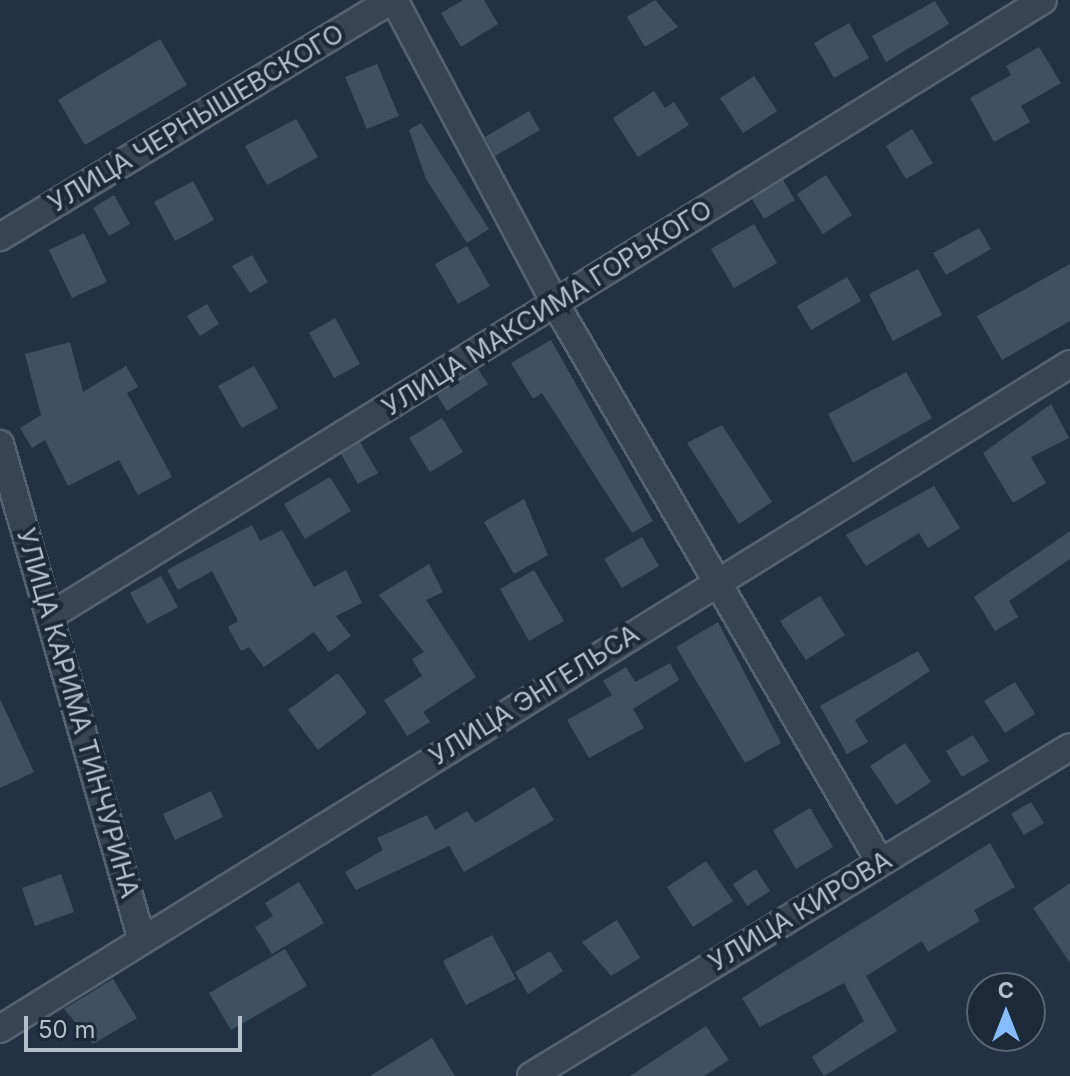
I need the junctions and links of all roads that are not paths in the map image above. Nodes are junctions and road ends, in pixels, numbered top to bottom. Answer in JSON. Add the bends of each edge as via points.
{"nodes":[{"id":1,"x":393,"y":0,"type":"edge"},
{"id":2,"x":1043,"y":0,"type":"edge"},
{"id":3,"x":0,"y":237,"type":"edge"},
{"id":4,"x":555,"y":303,"type":"junction"},
{"id":5,"x":1070,"y":364,"type":"edge"},
{"id":6,"x":0,"y":444,"type":"edge"},
{"id":7,"x":718,"y":582,"type":"junction"},
{"id":8,"x":52,"y":615,"type":"junction"},
{"id":9,"x":1070,"y":747,"type":"edge"},
{"id":10,"x":880,"y":862,"type":"junction"},
{"id":11,"x":141,"y":937,"type":"junction"},
{"id":12,"x":0,"y":1029,"type":"edge"},
{"id":13,"x":531,"y":1076,"type":"edge"}],
"edges":[{"from":1,"to":3,"type":"street","name":"УЛИЦА ЧЕРНЫШЕВСКОГО"},
{"from":1,"to":4,"type":"street"},
{"from":2,"to":4,"type":"street","name":"УЛИЦА МАКСИМА ГОРЬКОГО"},
{"from":4,"to":7,"type":"street"},
{"from":4,"to":8,"type":"street","name":"УЛИЦА МАКСИМА ГОРЬКОГО"},
{"from":5,"to":7,"type":"street","name":"УЛИЦА ЭНГЕЛЬСА"},
{"from":6,"to":8,"type":"street","name":"УЛИЦА КАРИМА ТИНЧУРИНА"},
{"from":7,"to":10,"type":"street"},
{"from":7,"to":11,"type":"street","name":"УЛИЦА ЭНГЕЛЬСА"},
{"from":8,"to":11,"type":"street","name":"УЛИЦА КАРИМА ТИНЧУРИНА"},
{"from":9,"to":10,"type":"street","name":"УЛИЦА КИРОВА"},
{"from":10,"to":13,"type":"street","name":"УЛИЦА КИРОВА"},
{"from":11,"to":12,"type":"street","name":"УЛИЦА ЭНГЕЛЬСА"}]}
